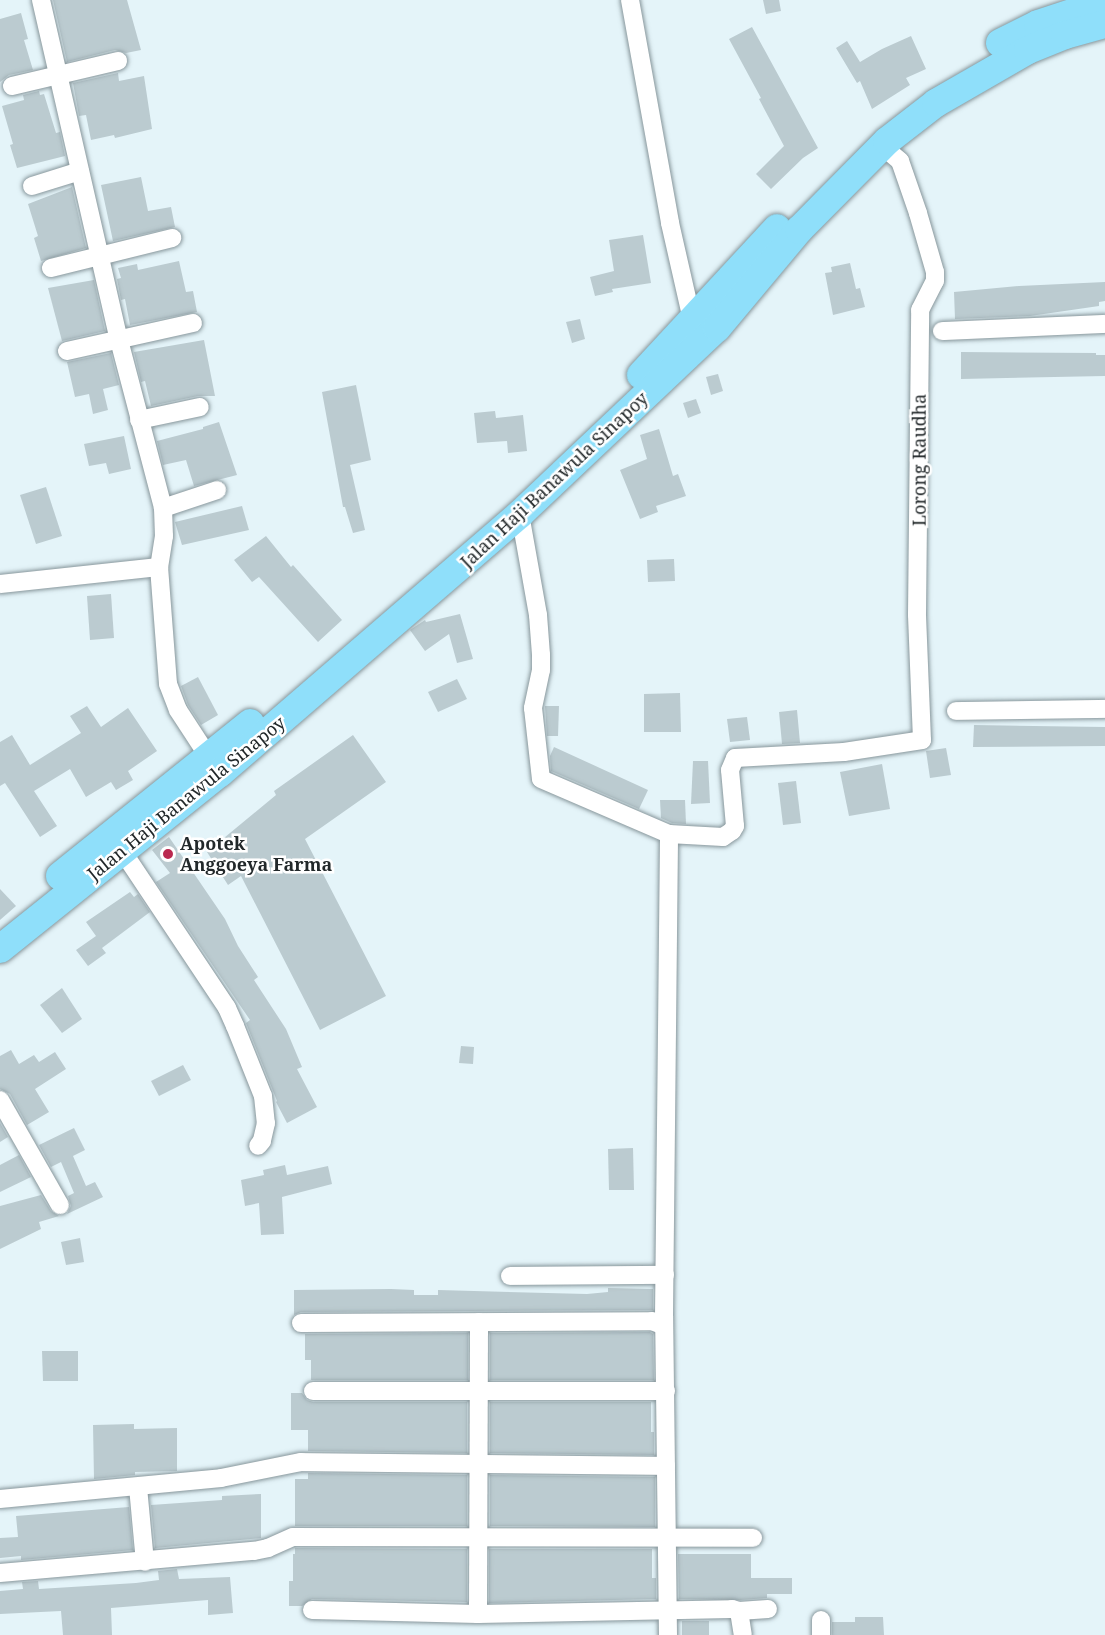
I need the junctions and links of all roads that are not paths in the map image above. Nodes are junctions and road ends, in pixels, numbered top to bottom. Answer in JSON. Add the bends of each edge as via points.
{"nodes":[{"id":1,"x":41,"y":0,"type":"edge"},
{"id":2,"x":630,"y":0,"type":"edge"},
{"id":3,"x":1105,"y":2,"type":"edge"},
{"id":4,"x":1105,"y":24,"type":"edge"},
{"id":5,"x":118,"y":61,"type":"dead end"},
{"id":6,"x":57,"y":75,"type":"junction"},
{"id":7,"x":12,"y":86,"type":"dead end"},
{"id":8,"x":882,"y":146,"type":"junction"},
{"id":9,"x":80,"y":171,"type":"junction"},
{"id":10,"x":32,"y":186,"type":"dead end"},
{"id":11,"x":172,"y":238,"type":"dead end"},
{"id":12,"x":100,"y":256,"type":"junction"},
{"id":13,"x":51,"y":268,"type":"dead end"},
{"id":14,"x":692,"y":320,"type":"junction"},
{"id":15,"x":193,"y":323,"type":"dead end"},
{"id":16,"x":1105,"y":324,"type":"edge"},
{"id":17,"x":942,"y":331,"type":"dead end"},
{"id":18,"x":119,"y":340,"type":"junction"},
{"id":19,"x":67,"y":351,"type":"dead end"},
{"id":20,"x":200,"y":407,"type":"dead end"},
{"id":21,"x":139,"y":420,"type":"junction"},
{"id":22,"x":217,"y":490,"type":"dead end"},
{"id":23,"x":163,"y":508,"type":"junction"},
{"id":24,"x":520,"y":514,"type":"junction"},
{"id":25,"x":159,"y":567,"type":"junction"},
{"id":26,"x":0,"y":584,"type":"edge"},
{"id":27,"x":1105,"y":710,"type":"edge"},
{"id":28,"x":956,"y":711,"type":"dead end"},
{"id":29,"x":208,"y":756,"type":"junction"},
{"id":30,"x":669,"y":834,"type":"junction"},
{"id":31,"x":123,"y":852,"type":"junction"},
{"id":32,"x":28,"y":914,"type":"junction"},
{"id":33,"x":0,"y":925,"type":"edge"},
{"id":34,"x":0,"y":949,"type":"edge"},
{"id":35,"x":0,"y":1100,"type":"edge"},
{"id":36,"x":258,"y":1146,"type":"dead end"},
{"id":37,"x":60,"y":1205,"type":"dead end"},
{"id":38,"x":665,"y":1275,"type":"junction"},
{"id":39,"x":510,"y":1276,"type":"dead end"},
{"id":40,"x":479,"y":1322,"type":"junction"},
{"id":41,"x":301,"y":1323,"type":"dead end"},
{"id":42,"x":664,"y":1326,"type":"junction"},
{"id":43,"x":313,"y":1391,"type":"dead end"},
{"id":44,"x":479,"y":1391,"type":"junction"},
{"id":45,"x":666,"y":1391,"type":"junction"},
{"id":46,"x":480,"y":1462,"type":"junction"},
{"id":47,"x":666,"y":1466,"type":"junction"},
{"id":48,"x":138,"y":1487,"type":"junction"},
{"id":49,"x":0,"y":1498,"type":"edge"},
{"id":50,"x":667,"y":1537,"type":"junction"},
{"id":51,"x":478,"y":1538,"type":"junction"},
{"id":52,"x":753,"y":1538,"type":"dead end"},
{"id":53,"x":145,"y":1562,"type":"junction"},
{"id":54,"x":0,"y":1574,"type":"edge"},
{"id":55,"x":768,"y":1609,"type":"dead end"},
{"id":56,"x":312,"y":1610,"type":"dead end"},
{"id":57,"x":668,"y":1610,"type":"junction"},
{"id":58,"x":740,"y":1611,"type":"junction"},
{"id":59,"x":478,"y":1614,"type":"junction"},
{"id":60,"x":668,"y":1635,"type":"edge"},
{"id":61,"x":743,"y":1635,"type":"edge"}],
"edges":[{"from":1,"to":6,"type":"street"},
{"from":2,"to":14,"type":"street","via":[[670,223]]},
{"from":3,"to":14,"type":"highway","name":"Jalan Haji Banawula Sinapoy","via":[[1038,24],[923,90],[847,154]]},
{"from":4,"to":8,"type":"highway","name":"Jalan Haji Banawula Sinapoy","via":[[1028,50],[936,103]]},
{"from":5,"to":6,"type":"street"},
{"from":6,"to":7,"type":"street"},
{"from":6,"to":9,"type":"street"},
{"from":8,"to":24,"type":"highway","name":"Jalan Haji Banawula Sinapoy","via":[[799,230],[717,328]]},
{"from":8,"to":30,"type":"street","name":"Lorong Raudha","via":[[900,161],[935,281],[920,310],[917,614],[922,740],[735,758],[730,770],[735,813],[732,831],[723,837]]},
{"from":9,"to":10,"type":"street"},
{"from":9,"to":12,"type":"street"},
{"from":11,"to":12,"type":"street"},
{"from":12,"to":13,"type":"street"},
{"from":12,"to":18,"type":"street"},
{"from":14,"to":29,"type":"highway","name":"Jalan Haji Banawula Sinapoy","via":[[645,371],[429,573],[288,694]]},
{"from":15,"to":18,"type":"street"},
{"from":16,"to":17,"type":"street"},
{"from":18,"to":19,"type":"street"},
{"from":18,"to":21,"type":"street"},
{"from":20,"to":21,"type":"street"},
{"from":21,"to":23,"type":"street"},
{"from":22,"to":23,"type":"street"},
{"from":23,"to":25,"type":"street"},
{"from":24,"to":30,"type":"street","via":[[540,635],[541,670],[533,708],[541,779]]},
{"from":24,"to":31,"type":"highway","name":"Jalan Haji Banawula Sinapoy"},
{"from":25,"to":26,"type":"street"},
{"from":25,"to":29,"type":"street","via":[[168,684],[178,711]]},
{"from":27,"to":28,"type":"street"},
{"from":29,"to":32,"type":"highway","name":"Jalan Haji Banawula Sinapoy"},
{"from":30,"to":38,"type":"street"},
{"from":31,"to":32,"type":"highway","name":"Jalan Haji Banawula Sinapoy"},
{"from":31,"to":36,"type":"street","via":[[235,1026],[263,1096],[266,1123]]},
{"from":32,"to":33,"type":"highway","name":"Jalan Haji Banawula Sinapoy"},
{"from":32,"to":34,"type":"highway","name":"Jalan Haji Banawula Sinapoy"},
{"from":35,"to":37,"type":"street"},
{"from":38,"to":39,"type":"street"},
{"from":38,"to":42,"type":"street"},
{"from":40,"to":41,"type":"street"},
{"from":40,"to":42,"type":"street","via":[[652,1321]]},
{"from":40,"to":44,"type":"street"},
{"from":42,"to":45,"type":"street"},
{"from":43,"to":44,"type":"street"},
{"from":44,"to":45,"type":"street"},
{"from":44,"to":46,"type":"street"},
{"from":45,"to":47,"type":"street"},
{"from":46,"to":47,"type":"street"},
{"from":46,"to":48,"type":"street","via":[[301,1462],[249,1474]]},
{"from":46,"to":51,"type":"street"},
{"from":47,"to":50,"type":"street"},
{"from":48,"to":49,"type":"street"},
{"from":48,"to":53,"type":"street"},
{"from":50,"to":51,"type":"street"},
{"from":50,"to":52,"type":"street"},
{"from":50,"to":57,"type":"street"},
{"from":51,"to":53,"type":"street","via":[[293,1537],[254,1551]]},
{"from":51,"to":59,"type":"street"},
{"from":53,"to":54,"type":"street"},
{"from":55,"to":58,"type":"street"},
{"from":56,"to":59,"type":"street"},
{"from":57,"to":58,"type":"street"},
{"from":57,"to":59,"type":"street"},
{"from":57,"to":60,"type":"street"},
{"from":58,"to":61,"type":"street"}]}
